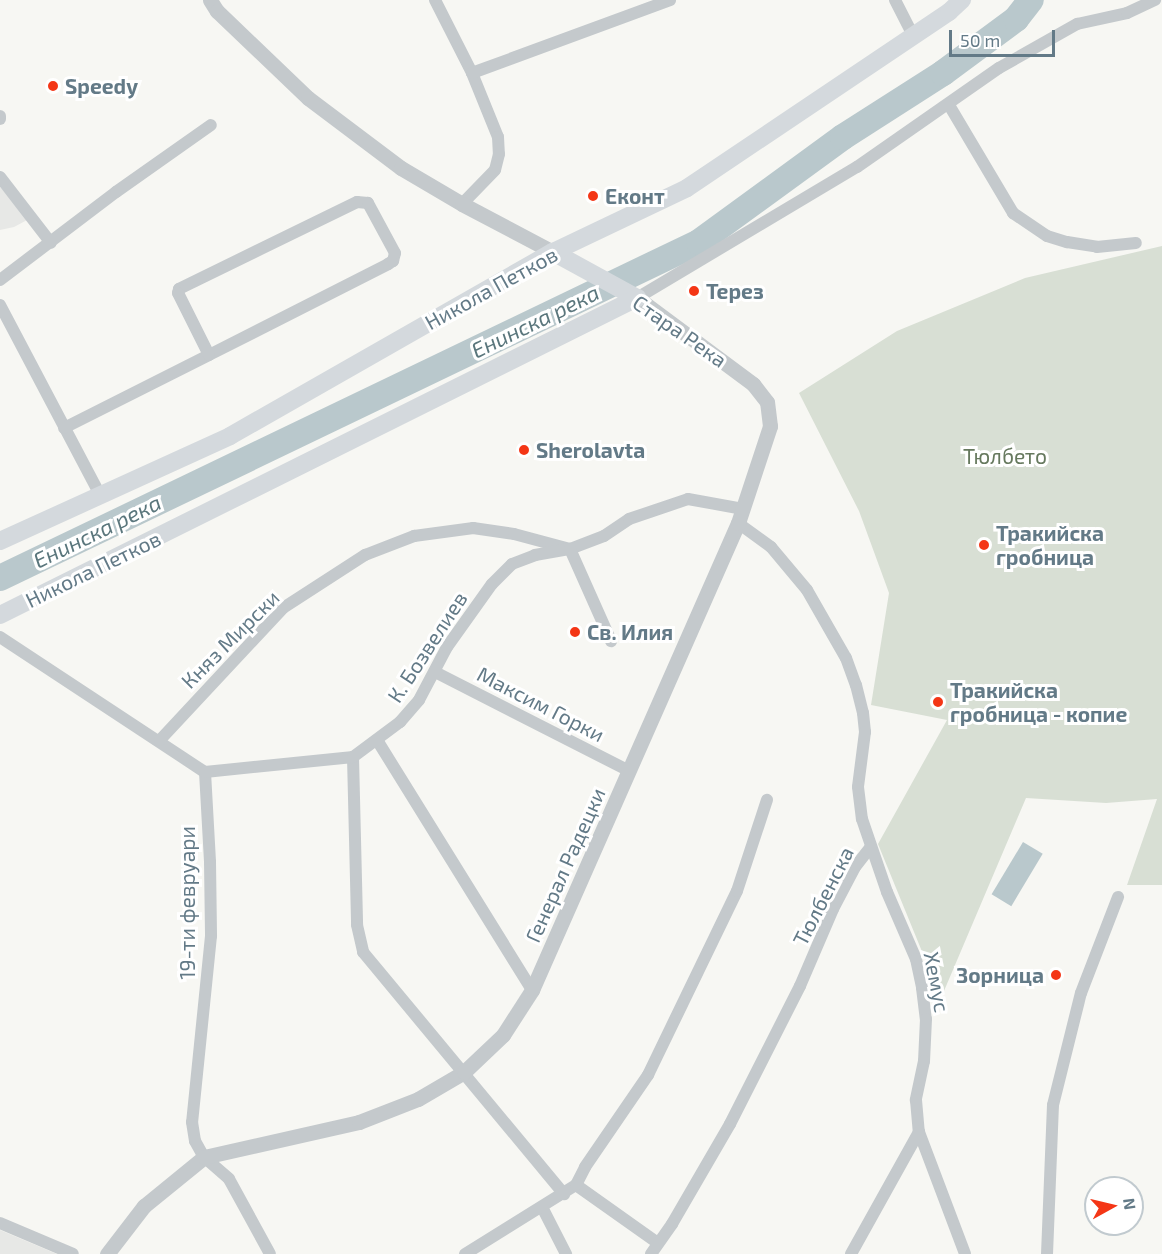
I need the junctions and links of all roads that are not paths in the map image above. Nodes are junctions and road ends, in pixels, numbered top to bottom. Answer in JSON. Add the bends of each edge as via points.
{"nodes":[{"id":1,"x":210,"y":0,"type":"edge"},
{"id":2,"x":435,"y":0,"type":"edge"},
{"id":3,"x":670,"y":0,"type":"edge"},
{"id":4,"x":895,"y":0,"type":"edge"},
{"id":5,"x":962,"y":0,"type":"edge"},
{"id":6,"x":1155,"y":0,"type":"edge"},
{"id":7,"x":913,"y":35,"type":"junction"},
{"id":8,"x":472,"y":73,"type":"junction"},
{"id":9,"x":949,"y":105,"type":"junction"},
{"id":10,"x":211,"y":125,"type":"dead end"},
{"id":11,"x":0,"y":177,"type":"edge"},
{"id":12,"x":462,"y":204,"type":"junction"},
{"id":13,"x":51,"y":243,"type":"junction"},
{"id":14,"x":1136,"y":243,"type":"dead end"},
{"id":15,"x":553,"y":252,"type":"junction"},
{"id":16,"x":0,"y":280,"type":"edge"},
{"id":17,"x":630,"y":295,"type":"junction"},
{"id":18,"x":0,"y":305,"type":"edge"},
{"id":19,"x":209,"y":355,"type":"junction"},
{"id":20,"x":767,"y":402,"type":"joint"},
{"id":21,"x":64,"y":428,"type":"junction"},
{"id":22,"x":100,"y":495,"type":"junction"},
{"id":23,"x":740,"y":516,"type":"junction"},
{"id":24,"x":0,"y":540,"type":"edge"},
{"id":25,"x":570,"y":549,"type":"junction"},
{"id":26,"x":0,"y":615,"type":"edge"},
{"id":27,"x":0,"y":637,"type":"edge"},
{"id":28,"x":611,"y":641,"type":"dead end"},
{"id":29,"x":435,"y":672,"type":"junction"},
{"id":30,"x":160,"y":740,"type":"junction"},
{"id":31,"x":377,"y":740,"type":"junction"},
{"id":32,"x":353,"y":757,"type":"junction"},
{"id":33,"x":629,"y":771,"type":"junction"},
{"id":34,"x":205,"y":772,"type":"junction"},
{"id":35,"x":767,"y":800,"type":"dead end"},
{"id":36,"x":870,"y":848,"type":"junction"},
{"id":37,"x":1118,"y":897,"type":"dead end"},
{"id":38,"x":532,"y":990,"type":"junction"},
{"id":39,"x":464,"y":1072,"type":"junction"},
{"id":40,"x":919,"y":1132,"type":"junction"},
{"id":41,"x":204,"y":1157,"type":"junction"},
{"id":42,"x":576,"y":1185,"type":"junction"},
{"id":43,"x":564,"y":1194,"type":"junction"},
{"id":44,"x":542,"y":1207,"type":"junction"},
{"id":45,"x":0,"y":1223,"type":"edge"},
{"id":46,"x":658,"y":1243,"type":"junction"},
{"id":47,"x":73,"y":1254,"type":"edge"},
{"id":48,"x":107,"y":1254,"type":"edge"},
{"id":49,"x":270,"y":1254,"type":"edge"},
{"id":50,"x":465,"y":1254,"type":"edge"},
{"id":51,"x":566,"y":1254,"type":"edge"},
{"id":52,"x":651,"y":1254,"type":"edge"},
{"id":53,"x":851,"y":1254,"type":"edge"},
{"id":54,"x":964,"y":1254,"type":"edge"},
{"id":55,"x":1047,"y":1254,"type":"edge"}],
"edges":[{"from":1,"to":12,"type":"street","via":[[308,98],[401,168]]},
{"from":2,"to":8,"type":"street"},
{"from":3,"to":8,"type":"street"},
{"from":4,"to":7,"type":"street"},
{"from":5,"to":7,"type":"main road","name":"Никола Петков"},
{"from":6,"to":9,"type":"street","via":[[1126,13],[1077,24],[999,68]]},
{"from":7,"to":15,"type":"main road","name":"Никола Петков","via":[[687,188]]},
{"from":8,"to":12,"type":"street","via":[[498,137],[498,154],[495,170]]},
{"from":9,"to":14,"type":"street","via":[[1013,213],[1047,236],[1067,242],[1097,247]]},
{"from":9,"to":17,"type":"street","via":[[857,167]]},
{"from":10,"to":13,"type":"street"},
{"from":11,"to":13,"type":"street"},
{"from":12,"to":15,"type":"street"},
{"from":13,"to":16,"type":"street"},
{"from":15,"to":17,"type":"main road","name":"Стара Река"},
{"from":15,"to":22,"type":"main road","name":"Никола Петков","via":[[230,436]]},
{"from":17,"to":20,"type":"street","name":"Стара Река","via":[[753,384]]},
{"from":17,"to":26,"type":"main road","name":"Никола Петков"},
{"from":18,"to":21,"type":"street"},
{"from":19,"to":19,"type":"street","via":[[393,261],[395,253],[368,202],[357,202],[179,289]]},
{"from":19,"to":21,"type":"street"},
{"from":20,"to":23,"type":"street","name":"Генерал Радецки","via":[[770,426]]},
{"from":21,"to":22,"type":"street"},
{"from":22,"to":24,"type":"main road","name":"Никола Петков"},
{"from":23,"to":25,"type":"street","via":[[688,499],[629,519],[604,536]]},
{"from":23,"to":33,"type":"street","name":"Генерал Радецки"},
{"from":23,"to":36,"type":"street","name":"Тюлбенска","via":[[807,590],[846,658],[863,713],[865,732],[858,787]]},
{"from":25,"to":28,"type":"street"},
{"from":25,"to":29,"type":"street","name":"К. Бозвелиев","via":[[512,564],[479,602],[447,647]]},
{"from":25,"to":30,"type":"street","name":"Княз Мирски","via":[[472,528],[414,536],[365,555],[283,608]]},
{"from":27,"to":30,"type":"street"},
{"from":29,"to":31,"type":"street","name":"К. Бозвелиев","via":[[419,700]]},
{"from":29,"to":33,"type":"street","name":"Максим Горки"},
{"from":30,"to":34,"type":"street"},
{"from":31,"to":32,"type":"street","name":"К. Бозвелиев"},
{"from":31,"to":38,"type":"street"},
{"from":32,"to":34,"type":"street","name":"К. Бозвелиев"},
{"from":32,"to":39,"type":"street","via":[[357,925],[363,952]]},
{"from":33,"to":38,"type":"street","name":"Генерал Радецки"},
{"from":34,"to":41,"type":"street","name":"19-ти февруари","via":[[211,936],[192,1122],[195,1141]]},
{"from":35,"to":42,"type":"street","via":[[737,891],[648,1075]]},
{"from":36,"to":40,"type":"street","name":"Хемус","via":[[916,959],[922,988],[926,1019],[924,1061],[916,1100]]},
{"from":36,"to":46,"type":"street","name":"Тюлбенска","via":[[833,909],[800,986],[730,1124]]},
{"from":37,"to":55,"type":"street","via":[[1081,993],[1053,1105]]},
{"from":38,"to":39,"type":"street","name":"Генерал Радецки","via":[[503,1035]]},
{"from":39,"to":41,"type":"street","name":"Генерал Радецки","via":[[418,1099],[359,1122]]},
{"from":39,"to":43,"type":"street"},
{"from":40,"to":53,"type":"street"},
{"from":40,"to":54,"type":"street"},
{"from":41,"to":48,"type":"street","via":[[144,1206]]},
{"from":41,"to":49,"type":"street","name":"19-ти февруари","via":[[229,1179]]},
{"from":42,"to":43,"type":"street"},
{"from":42,"to":46,"type":"street"},
{"from":43,"to":44,"type":"street"},
{"from":44,"to":50,"type":"street"},
{"from":44,"to":51,"type":"street"},
{"from":45,"to":47,"type":"street"},
{"from":46,"to":52,"type":"street","name":"Тюлбенска"}]}
